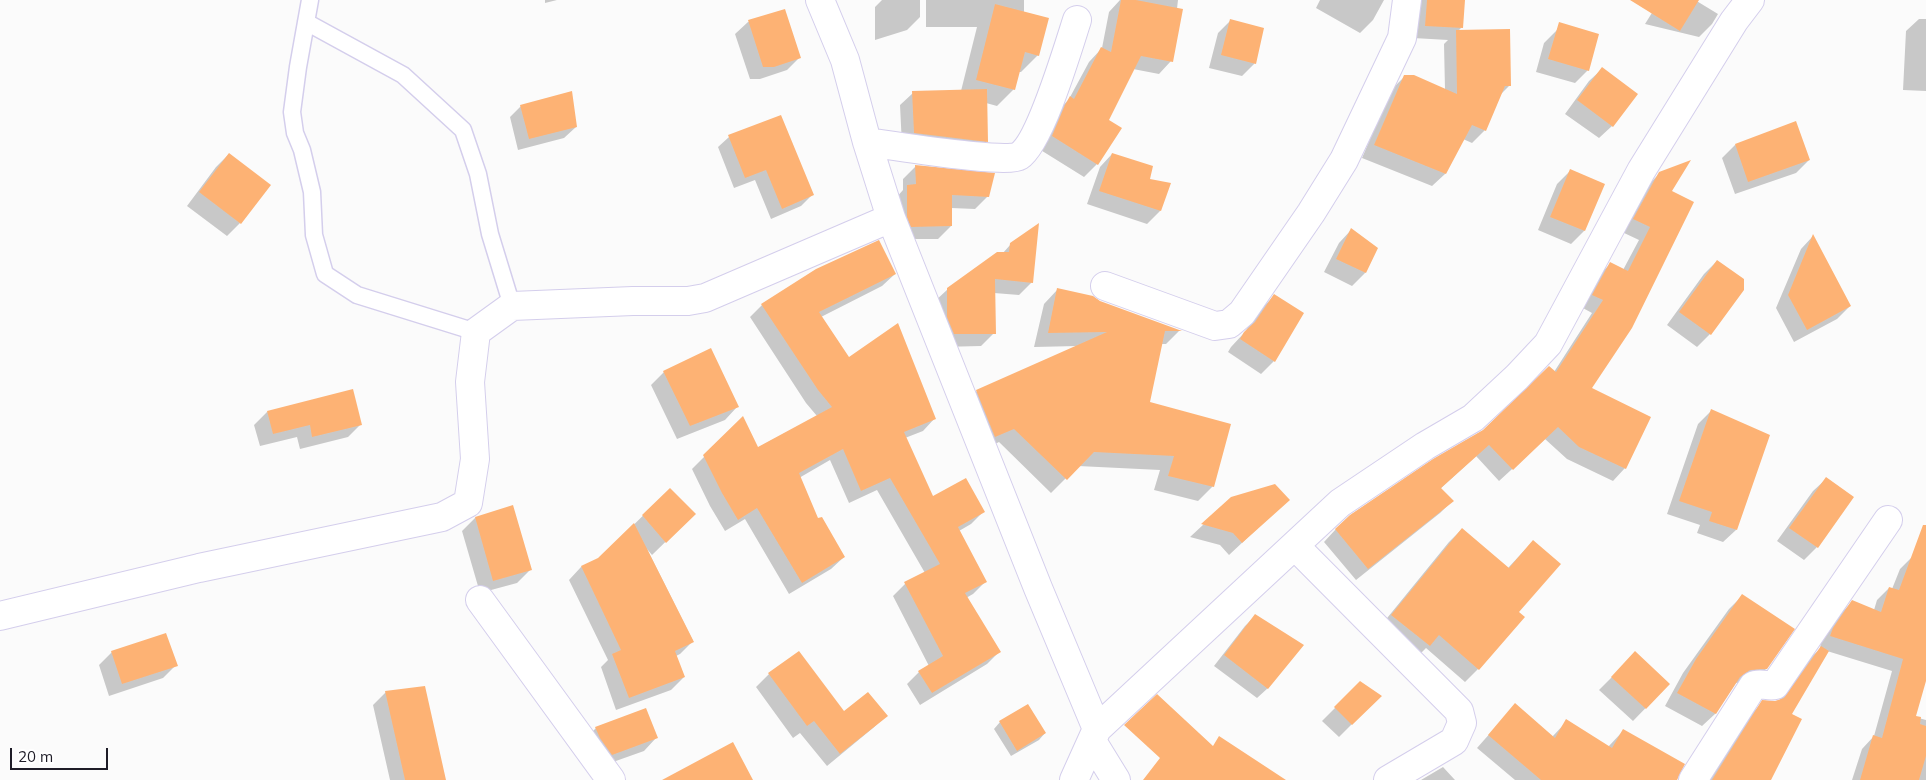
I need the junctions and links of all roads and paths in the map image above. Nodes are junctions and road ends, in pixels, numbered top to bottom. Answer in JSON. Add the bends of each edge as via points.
{"nodes":[{"id":1,"x":310,"y":0,"type":"edge"},
{"id":2,"x":820,"y":0,"type":"edge"},
{"id":3,"x":1407,"y":0,"type":"edge"},
{"id":4,"x":1750,"y":0,"type":"edge"},
{"id":5,"x":1077,"y":20,"type":"dead end"},
{"id":6,"x":306,"y":22,"type":"junction"},
{"id":7,"x":867,"y":142,"type":"junction"},
{"id":8,"x":891,"y":218,"type":"junction"},
{"id":9,"x":1105,"y":286,"type":"dead end"},
{"id":10,"x":512,"y":306,"type":"junction"},
{"id":11,"x":476,"y":332,"type":"junction"},
{"id":12,"x":1888,"y":520,"type":"dead end"},
{"id":13,"x":1296,"y":546,"type":"junction"},
{"id":14,"x":480,"y":600,"type":"dead end"},
{"id":15,"x":0,"y":616,"type":"edge"},
{"id":16,"x":1094,"y":735,"type":"junction"},
{"id":17,"x":611,"y":780,"type":"edge"},
{"id":18,"x":1074,"y":780,"type":"edge"},
{"id":19,"x":1116,"y":780,"type":"edge"},
{"id":20,"x":1388,"y":780,"type":"edge"},
{"id":21,"x":1693,"y":780,"type":"edge"}],
"edges":[{"from":1,"to":6,"type":"lane"},
{"from":2,"to":7,"type":"street","via":[[845,60]]},
{"from":3,"to":9,"type":"street","via":[[1402,38],[1344,160],[1242,313],[1230,324],[1215,326]]},
{"from":4,"to":13,"type":"street","via":[[1641,171],[1548,344],[1473,418],[1340,503]]},
{"from":5,"to":7,"type":"street","via":[[1048,105],[1029,146],[1018,157],[1004,159]]},
{"from":6,"to":10,"type":"lane","via":[[403,76],[463,130],[478,174],[490,234]]},
{"from":6,"to":11,"type":"lane","via":[[292,112],[312,192],[314,235],[325,274],[356,295]]},
{"from":7,"to":8,"type":"street"},
{"from":8,"to":10,"type":"street","via":[[705,298],[688,302]]},
{"from":8,"to":16,"type":"street"},
{"from":10,"to":11,"type":"street"},
{"from":11,"to":15,"type":"street","via":[[470,382],[475,459],[468,503],[442,517],[199,568]]},
{"from":12,"to":21,"type":"street","via":[[1775,685],[1754,686]]},
{"from":13,"to":16,"type":"street"},
{"from":13,"to":20,"type":"street","via":[[1459,711],[1462,723],[1454,741]]},
{"from":14,"to":17,"type":"street"},
{"from":16,"to":18,"type":"street"},
{"from":16,"to":19,"type":"street"}]}
